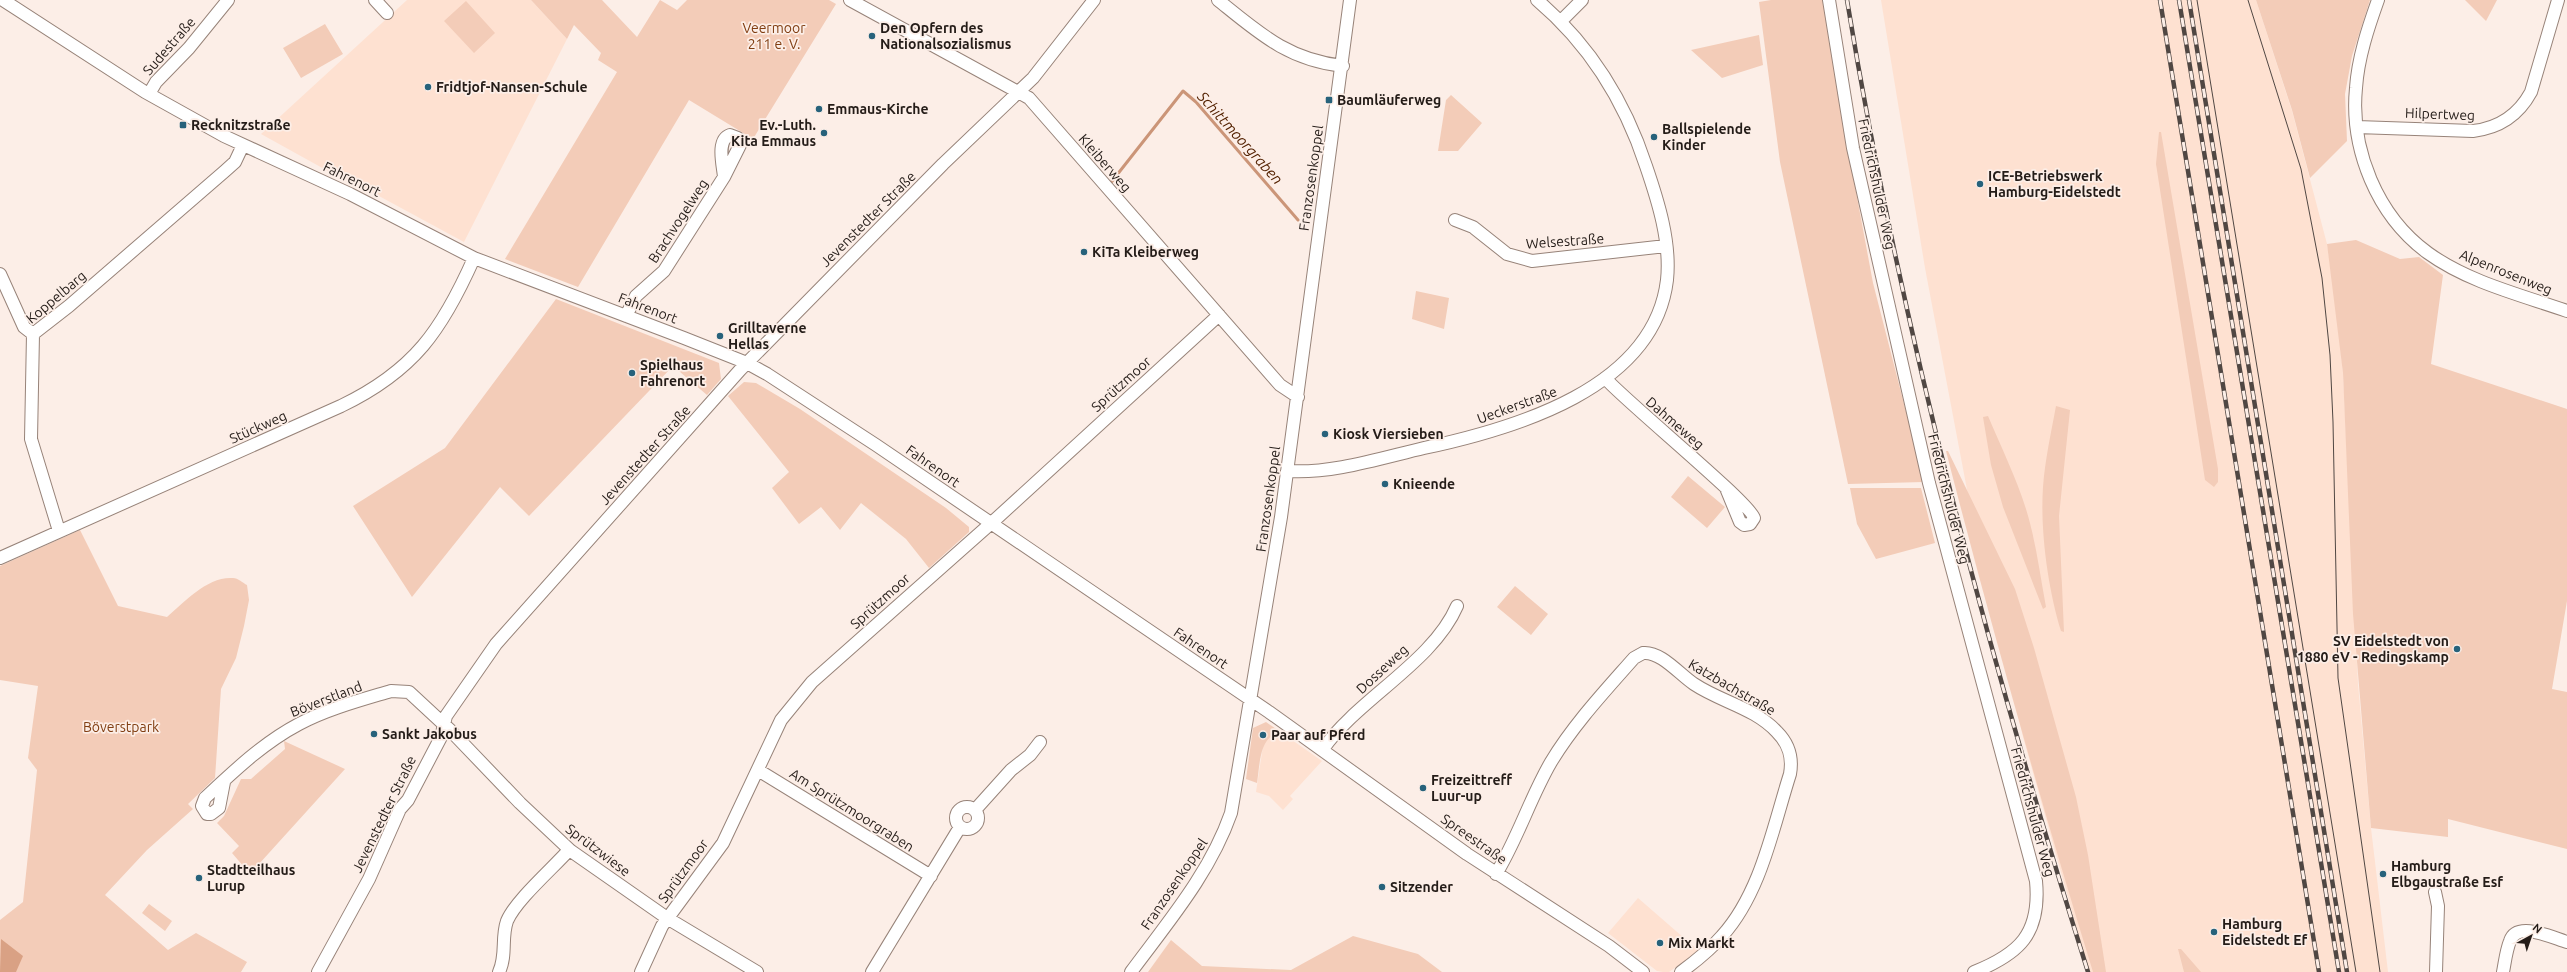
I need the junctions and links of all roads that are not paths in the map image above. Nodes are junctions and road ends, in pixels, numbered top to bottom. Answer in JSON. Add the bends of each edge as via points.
{"nodes":[{"id":1,"x":3,"y":0,"type":"edge"},
{"id":2,"x":228,"y":0,"type":"edge"},
{"id":3,"x":375,"y":0,"type":"edge"},
{"id":4,"x":850,"y":0,"type":"edge"},
{"id":5,"x":1094,"y":0,"type":"edge"},
{"id":6,"x":1218,"y":0,"type":"edge"},
{"id":7,"x":1350,"y":0,"type":"edge"},
{"id":8,"x":1537,"y":0,"type":"edge"},
{"id":9,"x":1582,"y":0,"type":"edge"},
{"id":10,"x":1829,"y":0,"type":"edge"},
{"id":11,"x":2378,"y":0,"type":"edge"},
{"id":12,"x":2558,"y":0,"type":"edge"},
{"id":13,"x":387,"y":12,"type":"dead end"},
{"id":14,"x":1561,"y":21,"type":"junction"},
{"id":15,"x":1342,"y":66,"type":"junction"},
{"id":16,"x":1017,"y":93,"type":"junction"},
{"id":17,"x":149,"y":94,"type":"junction"},
{"id":18,"x":2357,"y":127,"type":"junction"},
{"id":19,"x":243,"y":145,"type":"junction"},
{"id":20,"x":724,"y":177,"type":"dead end"},
{"id":21,"x":1455,"y":220,"type":"dead end"},
{"id":22,"x":1666,"y":246,"type":"junction"},
{"id":23,"x":474,"y":258,"type":"junction"},
{"id":24,"x":0,"y":274,"type":"edge"},
{"id":25,"x":2567,"y":311,"type":"edge"},
{"id":26,"x":1219,"y":315,"type":"junction"},
{"id":27,"x":626,"y":316,"type":"junction"},
{"id":28,"x":32,"y":334,"type":"junction"},
{"id":29,"x":747,"y":362,"type":"junction"},
{"id":30,"x":1605,"y":378,"type":"junction"},
{"id":31,"x":1298,"y":397,"type":"junction"},
{"id":32,"x":1287,"y":471,"type":"junction"},
{"id":33,"x":1726,"y":488,"type":"dead end"},
{"id":34,"x":990,"y":523,"type":"junction"},
{"id":35,"x":59,"y":531,"type":"junction"},
{"id":36,"x":0,"y":558,"type":"edge"},
{"id":37,"x":1457,"y":606,"type":"dead end"},
{"id":38,"x":1250,"y":700,"type":"junction"},
{"id":39,"x":444,"y":724,"type":"junction"},
{"id":40,"x":1040,"y":742,"type":"dead end"},
{"id":41,"x":1323,"y":749,"type":"junction"},
{"id":42,"x":758,"y":770,"type":"junction"},
{"id":43,"x":224,"y":782,"type":"dead end"},
{"id":44,"x":569,"y":850,"type":"junction"},
{"id":45,"x":1496,"y":874,"type":"junction"},
{"id":46,"x":931,"y":876,"type":"junction"},
{"id":47,"x":2435,"y":892,"type":"dead end"},
{"id":48,"x":667,"y":918,"type":"junction"},
{"id":49,"x":2567,"y":942,"type":"edge"},
{"id":50,"x":318,"y":972,"type":"edge"},
{"id":51,"x":499,"y":972,"type":"edge"},
{"id":52,"x":642,"y":972,"type":"edge"},
{"id":53,"x":757,"y":972,"type":"edge"},
{"id":54,"x":872,"y":972,"type":"edge"},
{"id":55,"x":1131,"y":972,"type":"edge"},
{"id":56,"x":1642,"y":972,"type":"edge"},
{"id":57,"x":1681,"y":972,"type":"edge"},
{"id":58,"x":1974,"y":972,"type":"edge"},
{"id":59,"x":2436,"y":972,"type":"edge"},
{"id":60,"x":2503,"y":972,"type":"edge"}],
"edges":[{"from":1,"to":17,"type":"street","name":"Fahrenort"},
{"from":2,"to":17,"type":"street","name":"Sudestraße","via":[[189,48],[156,82]]},
{"from":3,"to":13,"type":"street"},
{"from":4,"to":16,"type":"street","name":"Kleiberweg"},
{"from":5,"to":16,"type":"street","name":"Jevenstedter Straße","via":[[1033,78]]},
{"from":6,"to":15,"type":"street","via":[[1275,45],[1306,59]]},
{"from":7,"to":15,"type":"street","name":"Franzosenkoppel"},
{"from":8,"to":14,"type":"street","name":"Ueckerstraße"},
{"from":9,"to":14,"type":"street"},
{"from":10,"to":58,"type":"street","name":"Friedrichshulder Weg","via":[[1853,148],[1929,483],[2036,881],[2036,911],[2024,939],[2008,956]]},
{"from":11,"to":18,"type":"street","name":"Alpenrosenweg","via":[[2357,77]]},
{"from":12,"to":18,"type":"street","name":"Hilpertweg","via":[[2531,92],[2523,106],[2509,120],[2473,132]]},
{"from":14,"to":22,"type":"street","name":"Ueckerstraße","via":[[1607,80],[1635,134],[1650,175]]},
{"from":15,"to":31,"type":"street","name":"Franzosenkoppel","via":[[1306,321]]},
{"from":16,"to":26,"type":"street","name":"Kleiberweg","via":[[1028,98]]},
{"from":16,"to":29,"type":"street","name":"Jevenstedter Straße"},
{"from":17,"to":19,"type":"street","name":"Fahrenort"},
{"from":18,"to":25,"type":"street","name":"Alpenrosenweg","via":[[2361,153],[2375,190],[2413,240],[2428,253],[2459,271]]},
{"from":19,"to":23,"type":"street","name":"Fahrenort","via":[[350,194]]},
{"from":19,"to":28,"type":"street","name":"Koppelbarg","via":[[235,162],[225,171],[69,306]]},
{"from":20,"to":27,"type":"street","name":"Brachvogelweg","via":[[664,271],[636,296]]},
{"from":21,"to":22,"type":"street","name":"Welsestraße","via":[[1473,227],[1507,254],[1532,261]]},
{"from":22,"to":30,"type":"street","name":"Ueckerstraße","via":[[1667,280],[1656,315],[1639,343]]},
{"from":23,"to":27,"type":"street","name":"Fahrenort"},
{"from":23,"to":35,"type":"street","name":"Stückweg","via":[[456,296],[429,340],[407,364],[378,386],[341,406]]},
{"from":24,"to":28,"type":"street","via":[[24,327]]},
{"from":26,"to":31,"type":"street","name":"Kleiberweg","via":[[1280,385]]},
{"from":26,"to":34,"type":"street","name":"Sprützmoor"},
{"from":27,"to":29,"type":"street","name":"Fahrenort"},
{"from":28,"to":35,"type":"street","name":"Koppelbarg","via":[[31,439]]},
{"from":29,"to":34,"type":"street","name":"Fahrenort","via":[[809,400]]},
{"from":29,"to":39,"type":"street","name":"Jevenstedter Straße","via":[[496,644],[451,707]]},
{"from":30,"to":32,"type":"street","name":"Ueckerstraße","via":[[1550,411],[1496,431],[1332,468],[1310,472]]},
{"from":30,"to":33,"type":"street","name":"Dahmeweg"},
{"from":31,"to":32,"type":"street","name":"Franzosenkoppel"},
{"from":32,"to":38,"type":"street","name":"Franzosenkoppel"},
{"from":34,"to":38,"type":"street","name":"Fahrenort"},
{"from":34,"to":42,"type":"street","name":"Sprützmoor","via":[[812,682],[781,720]]},
{"from":35,"to":36,"type":"street","name":"Stückweg"},
{"from":37,"to":41,"type":"street","name":"Dosseweg","via":[[1452,618],[1436,638],[1338,730]]},
{"from":38,"to":41,"type":"street","name":"Spreestraße"},
{"from":38,"to":55,"type":"street","name":"Franzosenkoppel","via":[[1238,783],[1221,840],[1193,887]]},
{"from":39,"to":43,"type":"street","name":"Böverstland","via":[[409,692],[391,691],[299,723],[267,744]]},
{"from":39,"to":44,"type":"street","name":"Sprützwiese"},
{"from":39,"to":50,"type":"street","name":"Jevenstedter Straße","via":[[408,800],[400,809],[369,880]]},
{"from":40,"to":46,"type":"street","via":[[976,810],[979,818],[976,826],[968,830],[960,827]]},
{"from":41,"to":45,"type":"street","name":"Spreestraße"},
{"from":42,"to":46,"type":"street","name":"Am Sprützmoorgraben"},
{"from":42,"to":48,"type":"street","name":"Sprützmoor","via":[[723,843]]},
{"from":44,"to":48,"type":"street","name":"Sprützwiese"},
{"from":44,"to":51,"type":"street","via":[[511,915],[505,930],[504,960]]},
{"from":45,"to":56,"type":"street","name":"Spreestraße","via":[[1609,946]]},
{"from":45,"to":57,"type":"street","name":"Katzbachstraße","via":[[1541,780],[1560,747],[1634,658],[1643,653],[1657,656],[1697,686],[1770,725],[1783,738],[1792,758],[1790,774],[1762,861],[1745,901],[1723,936]]},
{"from":46,"to":54,"type":"street"},
{"from":47,"to":59,"type":"street","via":[[2438,906]]},
{"from":48,"to":52,"type":"street","name":"Sprützmoor","via":[[653,943]]},
{"from":48,"to":53,"type":"street","name":"Sprützwiese"},
{"from":49,"to":60,"type":"street","via":[[2526,930],[2516,933],[2510,940]]}]}
